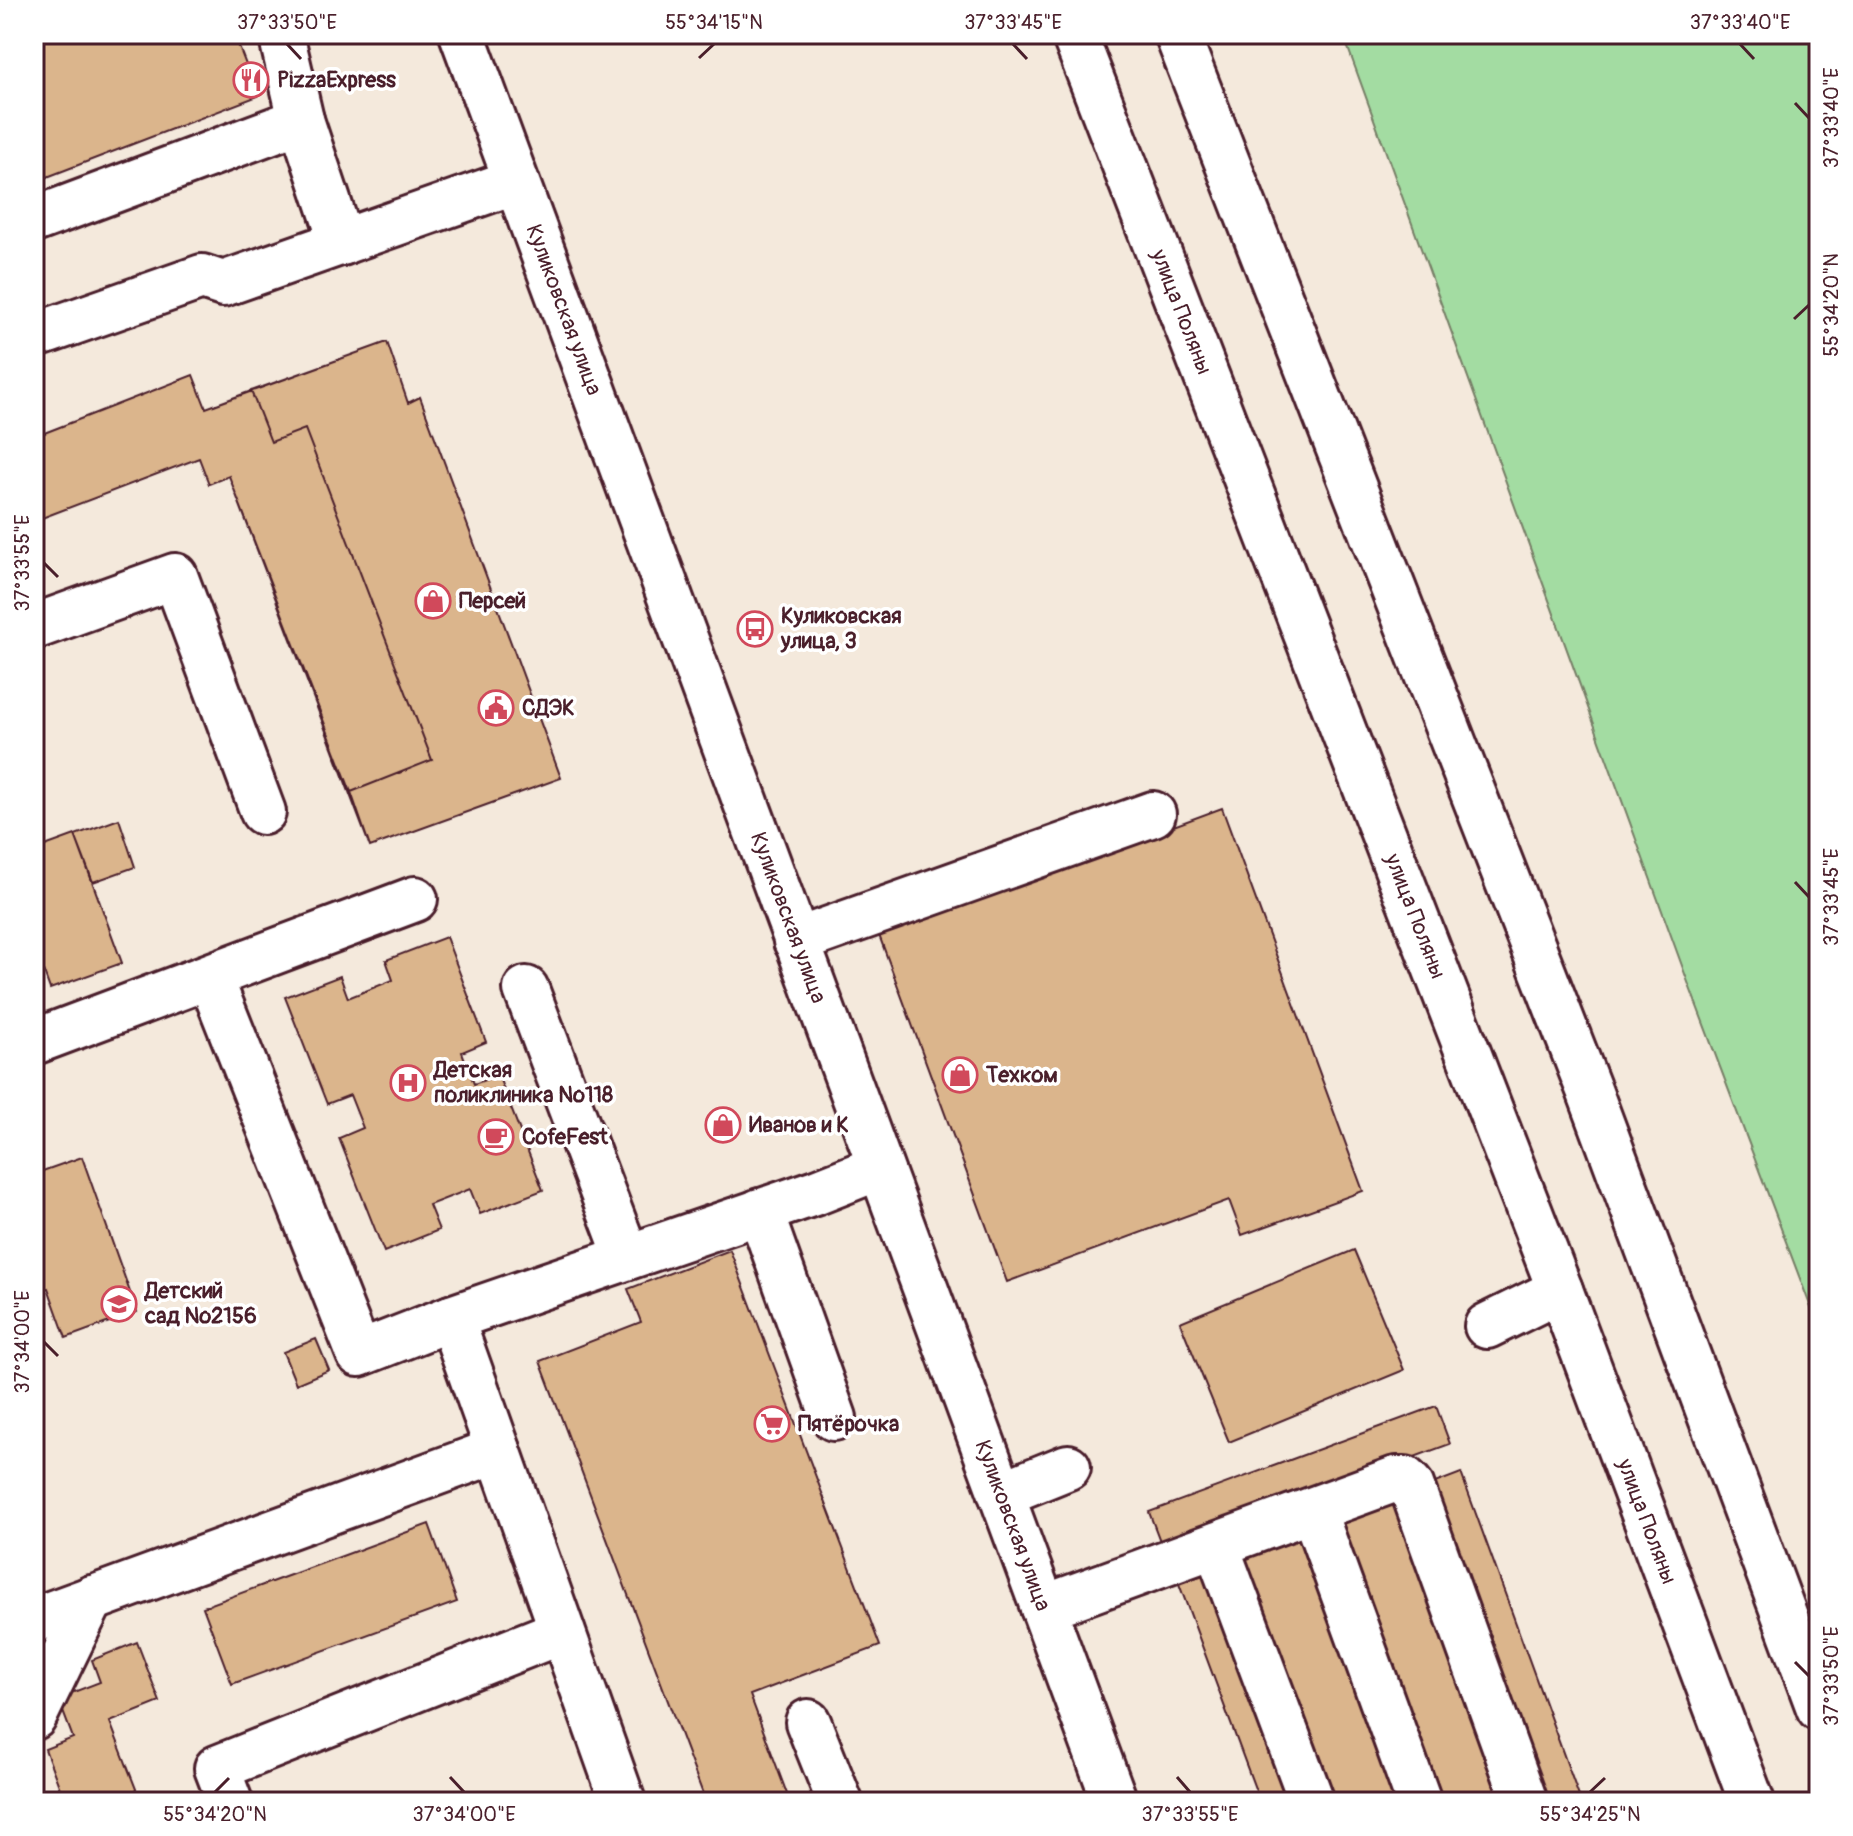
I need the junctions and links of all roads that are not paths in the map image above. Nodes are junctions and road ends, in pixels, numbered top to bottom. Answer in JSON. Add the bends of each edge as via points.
{"nodes":[{"id":1,"x":281,"y":34,"type":"edge"},
{"id":2,"x":462,"y":34,"type":"edge"},
{"id":3,"x":1074,"y":34,"type":"edge"},
{"id":4,"x":1177,"y":34,"type":"edge"},
{"id":5,"x":301,"y":120,"type":"junction"},
{"id":6,"x":516,"y":181,"type":"junction"},
{"id":7,"x":34,"y":220,"type":"edge"},
{"id":8,"x":342,"y":243,"type":"junction"},
{"id":9,"x":223,"y":284,"type":"junction"},
{"id":10,"x":34,"y":336,"type":"edge"},
{"id":11,"x":34,"y":367,"type":"edge"},
{"id":12,"x":34,"y":627,"type":"edge"},
{"id":13,"x":263,"y":812,"type":"dead end"},
{"id":14,"x":1153,"y":814,"type":"dead end"},
{"id":15,"x":415,"y":899,"type":"dead end"},
{"id":16,"x":796,"y":941,"type":"junction"},
{"id":17,"x":210,"y":977,"type":"junction"},
{"id":18,"x":526,"y":989,"type":"dead end"},
{"id":19,"x":34,"y":1042,"type":"edge"},
{"id":20,"x":880,"y":1167,"type":"junction"},
{"id":21,"x":760,"y":1211,"type":"junction"},
{"id":22,"x":627,"y":1257,"type":"junction"},
{"id":23,"x":1560,"y":1290,"type":"junction"},
{"id":24,"x":451,"y":1318,"type":"junction"},
{"id":25,"x":1487,"y":1326,"type":"dead end"},
{"id":26,"x":834,"y":1418,"type":"dead end"},
{"id":27,"x":498,"y":1450,"type":"junction"},
{"id":28,"x":1068,"y":1467,"type":"dead end"},
{"id":29,"x":1001,"y":1494,"type":"junction"},
{"id":30,"x":1313,"y":1510,"type":"junction"},
{"id":31,"x":1216,"y":1545,"type":"junction"},
{"id":32,"x":92,"y":1598,"type":"junction"},
{"id":33,"x":1043,"y":1608,"type":"junction"},
{"id":34,"x":34,"y":1620,"type":"edge"},
{"id":35,"x":562,"y":1631,"type":"junction"},
{"id":36,"x":1819,"y":1708,"type":"edge"},
{"id":37,"x":34,"y":1717,"type":"edge"},
{"id":38,"x":808,"y":1722,"type":"dead end"},
{"id":39,"x":230,"y":1802,"type":"edge"},
{"id":40,"x":623,"y":1802,"type":"edge"},
{"id":41,"x":840,"y":1802,"type":"edge"},
{"id":42,"x":1115,"y":1802,"type":"edge"},
{"id":43,"x":1312,"y":1802,"type":"edge"},
{"id":44,"x":1419,"y":1802,"type":"edge"},
{"id":45,"x":1525,"y":1802,"type":"edge"},
{"id":46,"x":1752,"y":1802,"type":"edge"}],
"edges":[{"from":1,"to":5,"type":"main road"},
{"from":2,"to":6,"type":"main road","name":"Куликовская улица"},
{"from":3,"to":23,"type":"main road","name":"улица Поляны"},
{"from":4,"to":36,"type":"main road","via":[[1589,1090]]},
{"from":5,"to":7,"type":"main road"},
{"from":5,"to":8,"type":"main road"},
{"from":6,"to":8,"type":"main road"},
{"from":6,"to":16,"type":"main road","name":"Куликовская улица"},
{"from":8,"to":9,"type":"main road"},
{"from":9,"to":10,"type":"main road","via":[[202,277]]},
{"from":9,"to":11,"type":"main road","via":[[211,303]]},
{"from":12,"to":13,"type":"main road","via":[[175,576]]},
{"from":14,"to":16,"type":"main road"},
{"from":15,"to":17,"type":"main road"},
{"from":16,"to":20,"type":"main road","name":"Куликовская улица"},
{"from":17,"to":19,"type":"main road"},
{"from":17,"to":24,"type":"main road","via":[[359,1354]]},
{"from":18,"to":22,"type":"main road"},
{"from":20,"to":21,"type":"main road"},
{"from":20,"to":29,"type":"main road","name":"Куликовская улица"},
{"from":21,"to":22,"type":"main road"},
{"from":21,"to":26,"type":"main road"},
{"from":22,"to":24,"type":"main road"},
{"from":23,"to":25,"type":"main road"},
{"from":23,"to":46,"type":"main road","name":"улица Поляны"},
{"from":24,"to":27,"type":"main road"},
{"from":27,"to":32,"type":"main road"},
{"from":27,"to":35,"type":"main road"},
{"from":28,"to":29,"type":"main road"},
{"from":29,"to":33,"type":"main road","name":"Куликовская улица"},
{"from":30,"to":31,"type":"main road"},
{"from":30,"to":44,"type":"main road"},
{"from":30,"to":45,"type":"main road","via":[[1396,1479],[1411,1485]]},
{"from":31,"to":33,"type":"main road"},
{"from":31,"to":43,"type":"main road"},
{"from":32,"to":34,"type":"main road"},
{"from":32,"to":37,"type":"main road"},
{"from":33,"to":42,"type":"main road","name":"Куликовская улица"},
{"from":35,"to":39,"type":"main road","via":[[217,1768]]},
{"from":35,"to":40,"type":"main road"},
{"from":38,"to":41,"type":"main road"}]}
